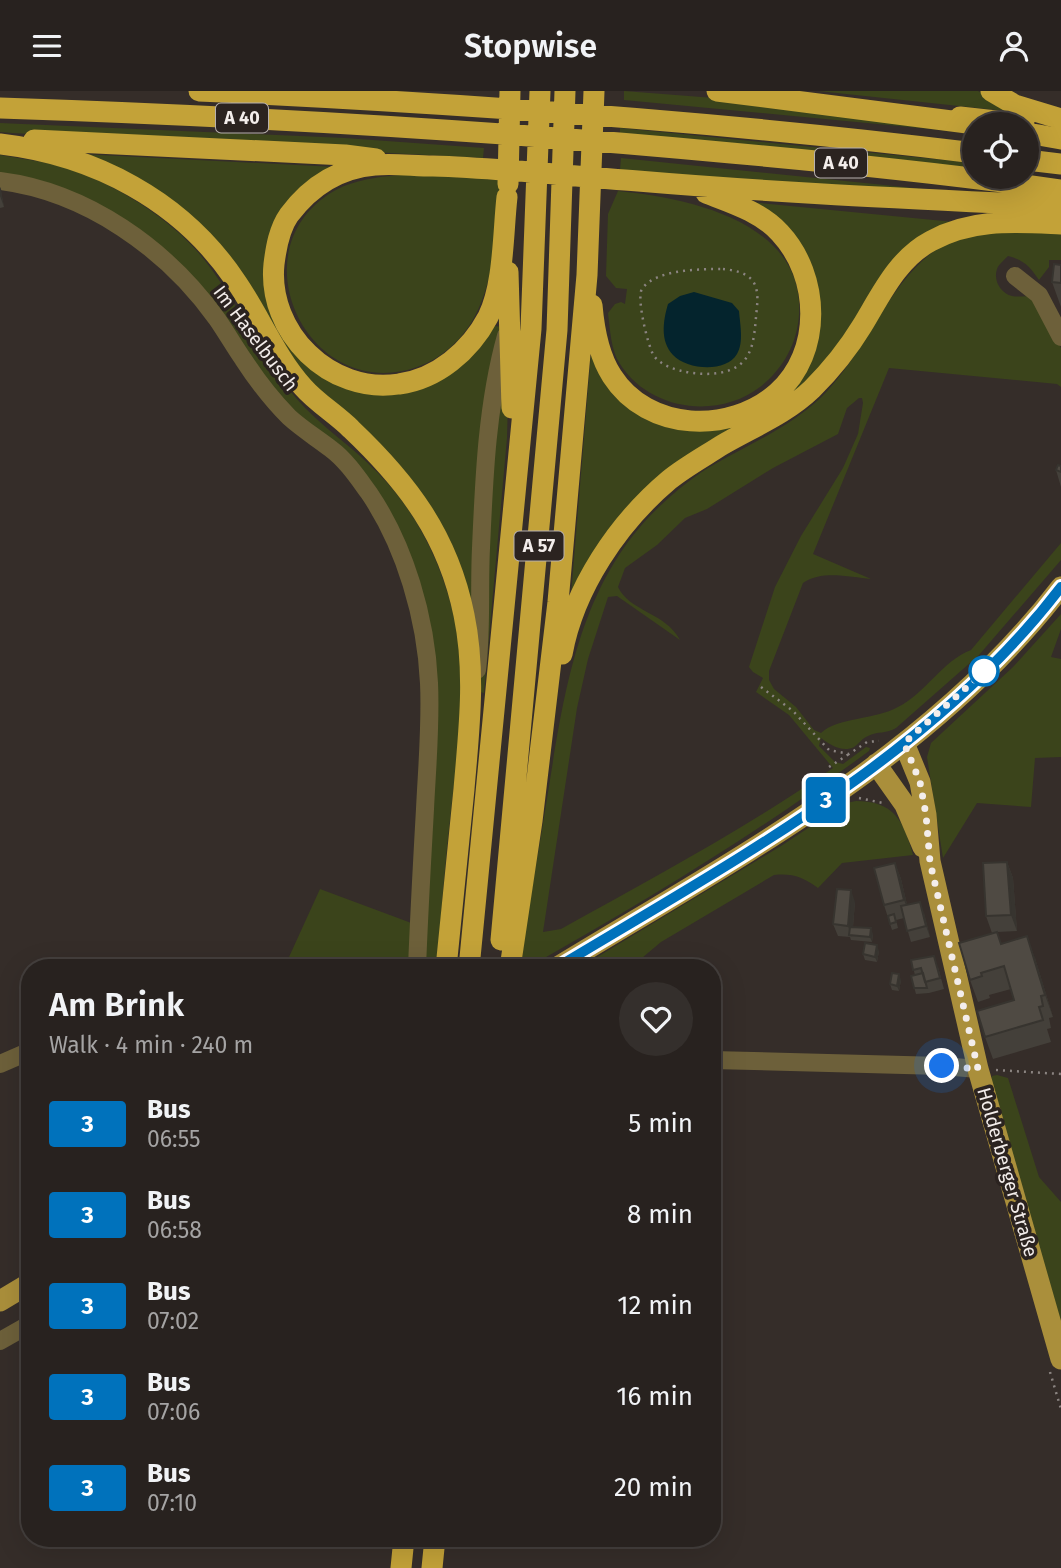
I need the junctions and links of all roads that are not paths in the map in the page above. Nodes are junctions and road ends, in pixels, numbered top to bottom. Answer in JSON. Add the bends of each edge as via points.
{"nodes":[{"id":1,"x":200,"y":91,"type":"edge"},
{"id":2,"x":510,"y":91,"type":"edge"},
{"id":3,"x":540,"y":91,"type":"edge"},
{"id":4,"x":565,"y":91,"type":"edge"},
{"id":5,"x":594,"y":91,"type":"edge"},
{"id":6,"x":718,"y":91,"type":"edge"},
{"id":7,"x":991,"y":91,"type":"edge"},
{"id":8,"x":0,"y":108,"type":"edge"},
{"id":9,"x":928,"y":117,"type":"junction"},
{"id":10,"x":962,"y":117,"type":"edge"},
{"id":11,"x":1061,"y":119,"type":"edge"},
{"id":12,"x":962,"y":122,"type":"edge"},
{"id":13,"x":1039,"y":125,"type":"edge"},
{"id":14,"x":1061,"y":128,"type":"edge"},
{"id":15,"x":1039,"y":135,"type":"edge"},
{"id":16,"x":1061,"y":139,"type":"edge"},
{"id":17,"x":0,"y":141,"type":"edge"},
{"id":18,"x":962,"y":152,"type":"edge"},
{"id":19,"x":1039,"y":161,"type":"edge"},
{"id":20,"x":1061,"y":164,"type":"edge"},
{"id":21,"x":448,"y":167,"type":"junction"},
{"id":22,"x":0,"y":181,"type":"edge"},
{"id":23,"x":670,"y":184,"type":"junction"},
{"id":24,"x":1061,"y":190,"type":"edge"},
{"id":25,"x":838,"y":196,"type":"junction"},
{"id":26,"x":507,"y":197,"type":"junction"},
{"id":27,"x":1061,"y":206,"type":"edge"},
{"id":28,"x":1061,"y":223,"type":"edge"},
{"id":29,"x":587,"y":275,"type":"junction"},
{"id":30,"x":1015,"y":276,"type":"dead end"},
{"id":31,"x":508,"y":326,"type":"junction"},
{"id":32,"x":1061,"y":337,"type":"edge"},
{"id":33,"x":512,"y":536,"type":"junction"},
{"id":34,"x":1061,"y":587,"type":"edge"},
{"id":35,"x":472,"y":703,"type":"junction"},
{"id":36,"x":890,"y":753,"type":"junction"},
{"id":37,"x":532,"y":821,"type":"junction"},
{"id":38,"x":930,"y":862,"type":"junction"},
{"id":39,"x":417,"y":959,"type":"edge"},
{"id":40,"x":447,"y":959,"type":"edge"},
{"id":41,"x":470,"y":959,"type":"edge"},
{"id":42,"x":500,"y":959,"type":"edge"},
{"id":43,"x":511,"y":959,"type":"edge"},
{"id":44,"x":570,"y":959,"type":"edge"},
{"id":45,"x":21,"y":1055,"type":"edge"},
{"id":46,"x":721,"y":1060,"type":"edge"},
{"id":47,"x":0,"y":1064,"type":"edge"},
{"id":48,"x":978,"y":1069,"type":"junction"},
{"id":49,"x":21,"y":1288,"type":"edge"},
{"id":50,"x":0,"y":1301,"type":"edge"},
{"id":51,"x":21,"y":1329,"type":"edge"},
{"id":52,"x":0,"y":1341,"type":"edge"},
{"id":53,"x":1061,"y":1359,"type":"edge"},
{"id":54,"x":403,"y":1547,"type":"edge"},
{"id":55,"x":434,"y":1547,"type":"edge"},
{"id":56,"x":401,"y":1568,"type":"edge"},
{"id":57,"x":432,"y":1568,"type":"edge"}],
"edges":[{"from":1,"to":18,"type":"highway","number":"A 40","via":[[484,107]]},
{"from":2,"to":26,"type":"highway"},
{"from":3,"to":33,"type":"highway","number":"A 57","via":[[531,329]]},
{"from":4,"to":42,"type":"highway","number":"A 57","via":[[557,330]]},
{"from":5,"to":29,"type":"highway"},
{"from":6,"to":9,"type":"highway"},
{"from":7,"to":11,"type":"highway","via":[[1015,105]]},
{"from":8,"to":24,"type":"highway","number":"A 40","via":[[344,123],[621,142],[946,173]]},
{"from":9,"to":10,"type":"highway"},
{"from":9,"to":12,"type":"highway"},
{"from":13,"to":14,"type":"highway"},
{"from":15,"to":16,"type":"highway"},
{"from":17,"to":21,"type":"highway","via":[[345,155]]},
{"from":17,"to":35,"type":"highway","via":[[113,174],[143,190],[203,240],[234,278],[303,387],[386,462],[440,540],[464,613]]},
{"from":19,"to":20,"type":"highway"},
{"from":21,"to":23,"type":"highway"},
{"from":21,"to":26,"type":"highway","via":[[375,165],[341,172],[314,187],[287,217],[276,245],[273,275],[278,309],[290,336],[327,368],[350,380],[398,384],[423,377],[460,355],[489,315]]},
{"from":22,"to":39,"type":"street","name":"Im Haselbusch","via":[[71,201],[150,247],[209,310],[288,416],[350,468],[393,537],[424,635],[429,681]]},
{"from":23,"to":25,"type":"highway"},
{"from":23,"to":29,"type":"highway","via":[[716,197],[762,218],[797,256],[808,283],[811,320],[802,356],[779,391],[730,418],[676,420],[651,410],[628,395],[601,354]]},
{"from":25,"to":27,"type":"highway"},
{"from":25,"to":28,"type":"highway"},
{"from":26,"to":31,"type":"highway"},
{"from":28,"to":37,"type":"highway","via":[[997,221],[967,226],[931,241],[895,273],[841,357],[811,390],[782,413],[725,443],[670,480],[634,515],[595,568],[564,642],[548,752]]},
{"from":29,"to":37,"type":"highway","via":[[558,602]]},
{"from":30,"to":32,"type":"street","via":[[1040,295]]},
{"from":31,"to":33,"type":"highway","via":[[513,398]]},
{"from":31,"to":35,"type":"street","via":[[492,404],[481,548],[480,645]]},
{"from":33,"to":41,"type":"highway","number":"A 57"},
{"from":34,"to":36,"type":"main road","via":[[998,658]]},
{"from":35,"to":40,"type":"highway"},
{"from":36,"to":38,"type":"main road","name":"Holderberger Straße","via":[[905,805]]},
{"from":36,"to":38,"type":"main road","name":"Holderberger Straße","via":[[920,782]]},
{"from":36,"to":44,"type":"main road","via":[[733,860]]},
{"from":37,"to":43,"type":"highway"},
{"from":38,"to":48,"type":"main road","name":"Holderberger Straße"},
{"from":45,"to":47,"type":"street"},
{"from":46,"to":48,"type":"street"},
{"from":48,"to":53,"type":"main road","name":"Holderberger Straße"},
{"from":49,"to":50,"type":"main road"},
{"from":51,"to":52,"type":"street"},
{"from":54,"to":56,"type":"highway"},
{"from":55,"to":57,"type":"highway"}]}
